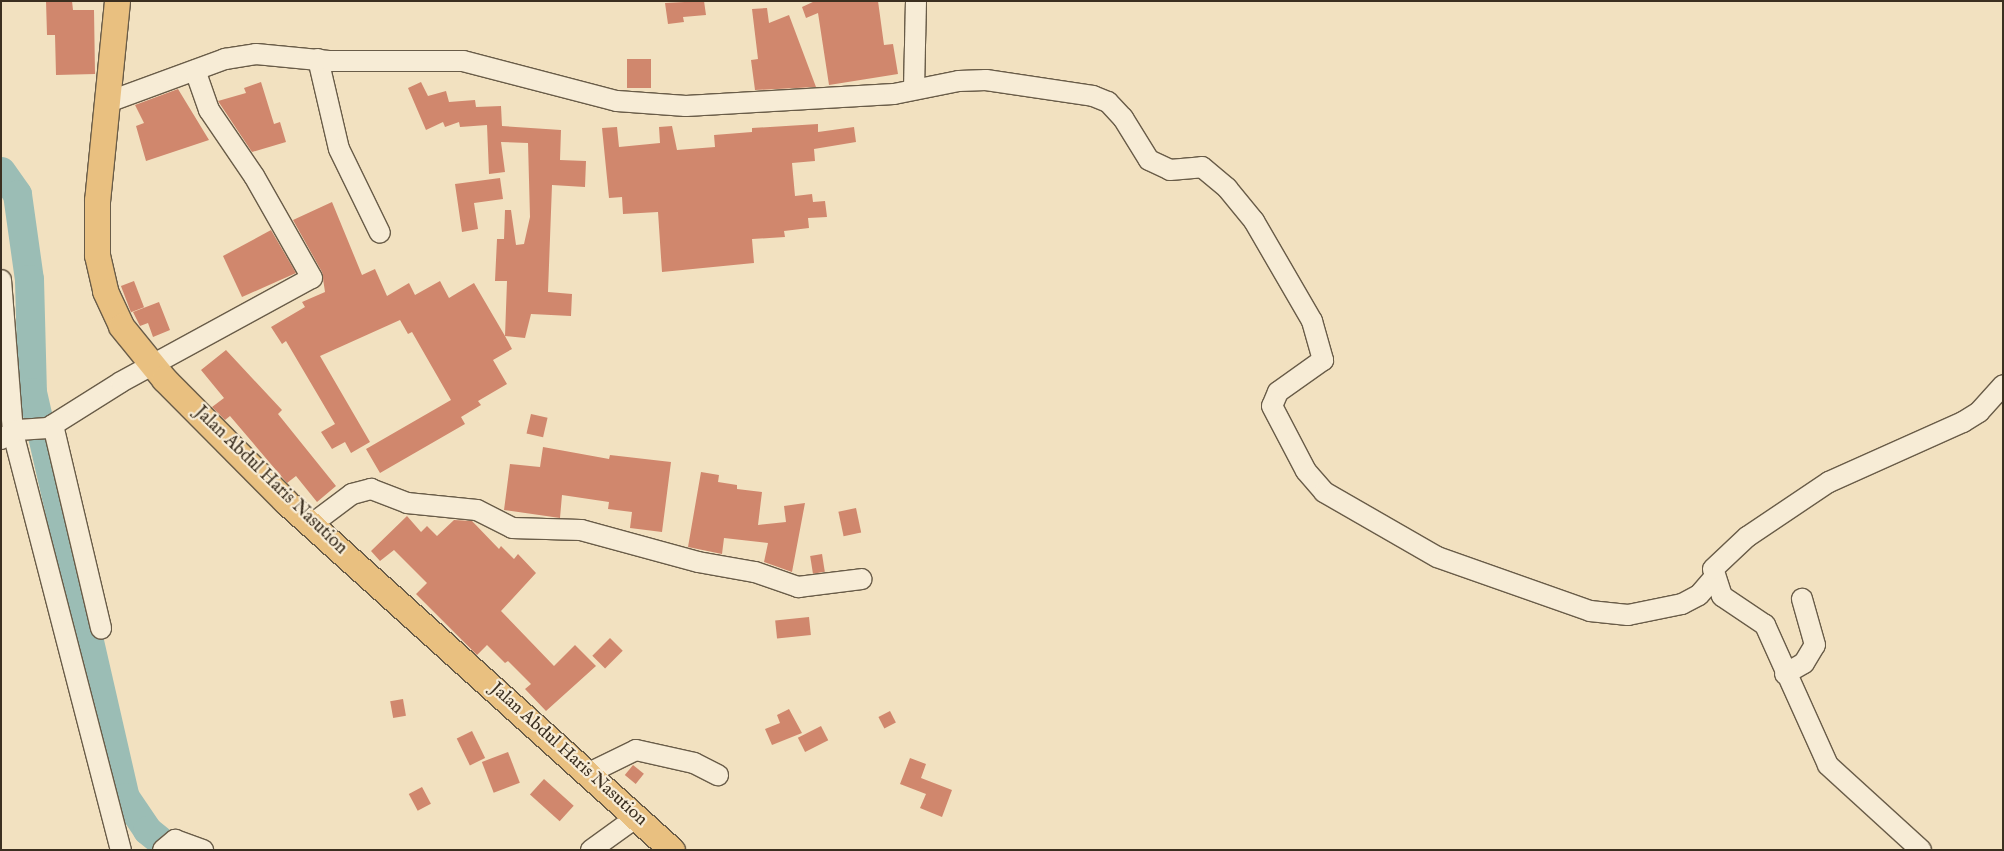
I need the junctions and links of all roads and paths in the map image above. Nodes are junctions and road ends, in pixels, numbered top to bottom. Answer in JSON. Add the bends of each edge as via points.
{"nodes":[{"id":1,"x":117,"y":1,"type":"edge"},
{"id":2,"x":916,"y":1,"type":"edge"},
{"id":3,"x":318,"y":59,"type":"junction"},
{"id":4,"x":195,"y":70,"type":"junction"},
{"id":5,"x":914,"y":89,"type":"junction"},
{"id":6,"x":108,"y":102,"type":"junction"},
{"id":7,"x":380,"y":232,"type":"dead end"},
{"id":8,"x":1,"y":280,"type":"edge"},
{"id":9,"x":153,"y":364,"type":"junction"},
{"id":10,"x":2003,"y":385,"type":"edge"},
{"id":11,"x":51,"y":427,"type":"junction"},
{"id":12,"x":11,"y":434,"type":"edge"},
{"id":13,"x":312,"y":524,"type":"junction"},
{"id":14,"x":1714,"y":578,"type":"junction"},
{"id":15,"x":862,"y":579,"type":"dead end"},
{"id":16,"x":1802,"y":599,"type":"dead end"},
{"id":17,"x":100,"y":628,"type":"dead end"},
{"id":18,"x":1785,"y":674,"type":"junction"},
{"id":19,"x":589,"y":773,"type":"junction"},
{"id":20,"x":718,"y":775,"type":"dead end"},
{"id":21,"x":637,"y":817,"type":"junction"},
{"id":22,"x":166,"y":846,"type":"edge"},
{"id":23,"x":1912,"y":847,"type":"edge"},
{"id":24,"x":122,"y":850,"type":"edge"},
{"id":25,"x":203,"y":850,"type":"edge"},
{"id":26,"x":591,"y":850,"type":"edge"},
{"id":27,"x":672,"y":850,"type":"edge"}],
"edges":[{"from":1,"to":6,"type":"main road","name":"Jalan Abdul Haris Nasution"},
{"from":2,"to":5,"type":"street"},
{"from":3,"to":4,"type":"street","via":[[240,55]]},
{"from":3,"to":5,"type":"street","via":[[464,61],[617,101],[686,106],[749,105]]},
{"from":3,"to":7,"type":"street","via":[[339,149]]},
{"from":4,"to":6,"type":"street"},
{"from":4,"to":9,"type":"street","via":[[209,110],[254,176],[312,278]]},
{"from":5,"to":14,"type":"street","via":[[986,80],[1093,96],[1108,102],[1123,118],[1149,160],[1170,170],[1202,167],[1211,172],[1254,221],[1312,321],[1320,342],[1323,360],[1278,392],[1272,406],[1306,471],[1324,492],[1437,557],[1590,611],[1628,615],[1682,604],[1699,595]]},
{"from":6,"to":9,"type":"main road","name":"Jalan Abdul Haris Nasution","via":[[97,200],[96,254],[105,291],[121,326]]},
{"from":8,"to":12,"type":"street"},
{"from":9,"to":11,"type":"street"},
{"from":9,"to":13,"type":"main road","name":"Jalan Abdul Haris Nasution"},
{"from":10,"to":14,"type":"street","via":[[1979,412],[1829,482],[1755,531],[1721,558],[1713,568]]},
{"from":11,"to":12,"type":"street"},
{"from":11,"to":17,"type":"street"},
{"from":12,"to":24,"type":"street"},
{"from":13,"to":15,"type":"street","via":[[352,494],[371,489],[407,503],[478,510],[512,528],[581,530],[705,564],[755,572],[798,587]]},
{"from":13,"to":19,"type":"main road","name":"Jalan Abdul Haris Nasution"},
{"from":14,"to":18,"type":"street","via":[[1722,596],[1765,625]]},
{"from":16,"to":18,"type":"street","via":[[1815,645],[1804,662]]},
{"from":18,"to":23,"type":"street","via":[[1828,765]]},
{"from":19,"to":20,"type":"street","via":[[636,750],[694,763]]},
{"from":19,"to":21,"type":"main road","name":"Jalan Abdul Haris Nasution"},
{"from":21,"to":26,"type":"street"},
{"from":21,"to":27,"type":"main road","name":"Jalan Abdul Haris Nasution"},
{"from":22,"to":25,"type":"street"}]}
